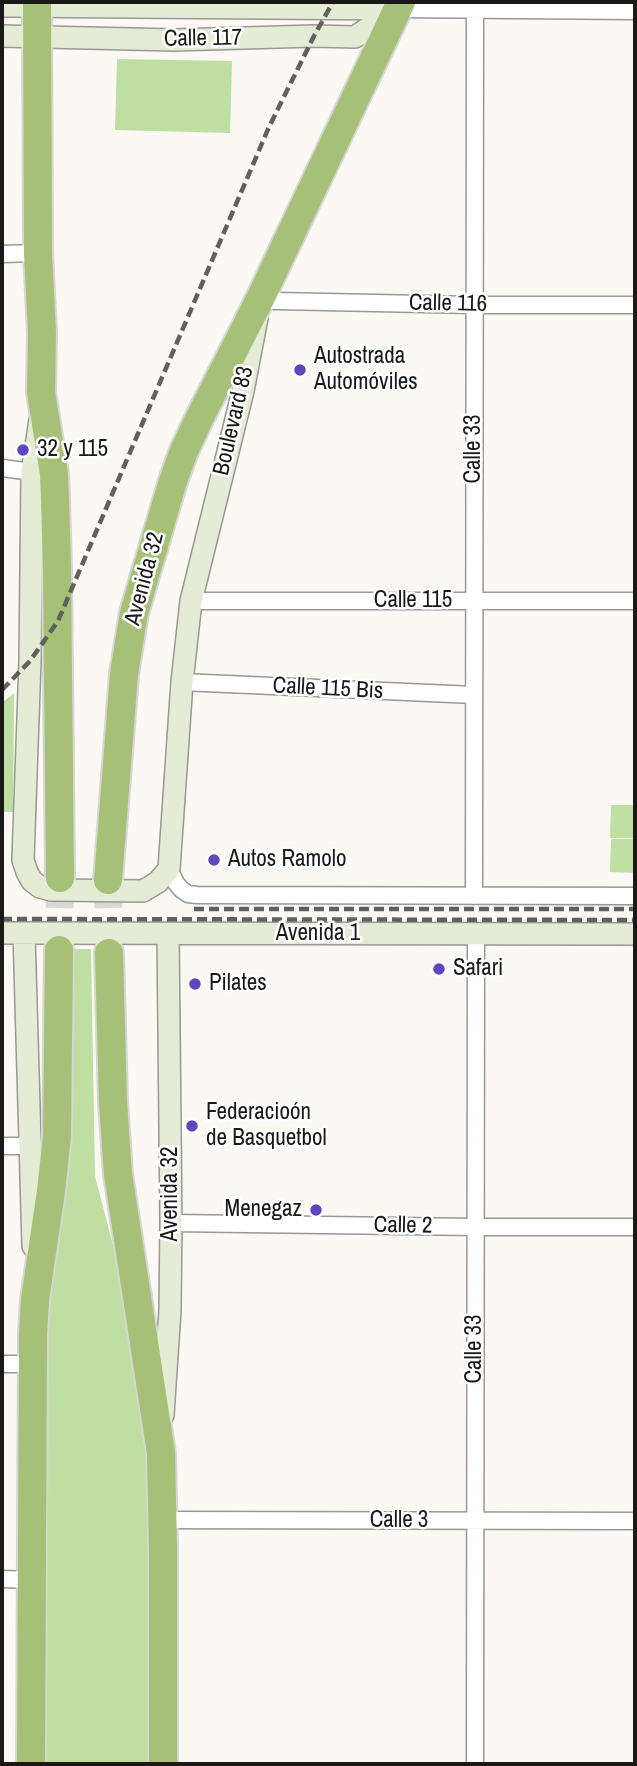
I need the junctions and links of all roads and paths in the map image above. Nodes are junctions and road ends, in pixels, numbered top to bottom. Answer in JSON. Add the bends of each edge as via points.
{"nodes":[{"id":1,"x":37,"y":4,"type":"edge"},
{"id":2,"x":182,"y":5,"type":"edge"},
{"id":3,"x":237,"y":5,"type":"edge"},
{"id":4,"x":2,"y":6,"type":"edge"},
{"id":5,"x":399,"y":6,"type":"edge"},
{"id":6,"x":474,"y":6,"type":"edge"},
{"id":7,"x":635,"y":11,"type":"edge"},
{"id":8,"x":2,"y":36,"type":"edge"},
{"id":9,"x":37,"y":36,"type":"junction"},
{"id":10,"x":38,"y":253,"type":"junction"},
{"id":11,"x":2,"y":254,"type":"edge"},
{"id":12,"x":260,"y":299,"type":"junction"},
{"id":13,"x":474,"y":305,"type":"junction"},
{"id":14,"x":635,"y":305,"type":"edge"},
{"id":15,"x":42,"y":404,"type":"junction"},
{"id":16,"x":2,"y":468,"type":"edge"},
{"id":17,"x":32,"y":472,"type":"junction"},
{"id":18,"x":191,"y":601,"type":"junction"},
{"id":19,"x":474,"y":601,"type":"junction"},
{"id":20,"x":635,"y":601,"type":"edge"},
{"id":21,"x":182,"y":682,"type":"junction"},
{"id":22,"x":474,"y":695,"type":"junction"},
{"id":23,"x":169,"y":869,"type":"junction"},
{"id":24,"x":46,"y":880,"type":"junction"},
{"id":25,"x":108,"y":880,"type":"tunnel mouth"},
{"id":26,"x":474,"y":895,"type":"junction"},
{"id":27,"x":635,"y":896,"type":"edge"},
{"id":28,"x":2,"y":933,"type":"edge"},
{"id":29,"x":24,"y":933,"type":"junction"},
{"id":30,"x":168,"y":934,"type":"junction"},
{"id":31,"x":476,"y":934,"type":"junction"},
{"id":32,"x":635,"y":934,"type":"edge"},
{"id":33,"x":59,"y":950,"type":"tunnel mouth"},
{"id":34,"x":108,"y":953,"type":"tunnel mouth"},
{"id":35,"x":2,"y":1146,"type":"edge"},
{"id":36,"x":31,"y":1146,"type":"junction"},
{"id":37,"x":171,"y":1223,"type":"junction"},
{"id":38,"x":476,"y":1227,"type":"junction"},
{"id":39,"x":635,"y":1227,"type":"edge"},
{"id":40,"x":35,"y":1300,"type":"junction"},
{"id":41,"x":2,"y":1364,"type":"edge"},
{"id":42,"x":33,"y":1364,"type":"junction"},
{"id":43,"x":161,"y":1452,"type":"junction"},
{"id":44,"x":163,"y":1520,"type":"junction"},
{"id":45,"x":475,"y":1521,"type":"junction"},
{"id":46,"x":635,"y":1521,"type":"edge"},
{"id":47,"x":2,"y":1579,"type":"edge"},
{"id":48,"x":33,"y":1580,"type":"junction"},
{"id":49,"x":32,"y":1764,"type":"edge"},
{"id":50,"x":163,"y":1764,"type":"edge"},
{"id":51,"x":475,"y":1764,"type":"edge"}],
"edges":[{"from":1,"to":2,"type":"street","name":"Calle 117"},
{"from":1,"to":4,"type":"street","name":"Calle 117"},
{"from":1,"to":9,"type":"highway"},
{"from":2,"to":3,"type":"street","name":"Calle 117"},
{"from":3,"to":5,"type":"street","name":"Calle 117"},
{"from":5,"to":6,"type":"street","name":"Calle 117"},
{"from":5,"to":9,"type":"street","name":"Calle 117","via":[[355,37],[174,40]]},
{"from":5,"to":12,"type":"highway","name":"Boulevard 83"},
{"from":6,"to":7,"type":"street","name":"Calle 117"},
{"from":6,"to":13,"type":"street","name":"Calle 33"},
{"from":8,"to":9,"type":"street","name":"Calle 117"},
{"from":9,"to":10,"type":"highway"},
{"from":10,"to":11,"type":"street"},
{"from":10,"to":15,"type":"highway"},
{"from":12,"to":13,"type":"street","name":"Calle 116"},
{"from":12,"to":18,"type":"street","name":"Boulevard 83","via":[[243,391]]},
{"from":12,"to":25,"type":"highway","name":"Avenida 32","via":[[184,451],[134,613],[124,674]]},
{"from":13,"to":14,"type":"street","name":"Calle 116"},
{"from":13,"to":19,"type":"street","name":"Calle 33"},
{"from":15,"to":17,"type":"street"},
{"from":15,"to":24,"type":"highway","via":[[54,474],[57,554]]},
{"from":16,"to":17,"type":"street"},
{"from":17,"to":24,"type":"street","via":[[23,860],[26,872]]},
{"from":18,"to":19,"type":"street","name":"Calle 115"},
{"from":18,"to":21,"type":"street","name":"Boulevard 83"},
{"from":19,"to":20,"type":"street","name":"Calle 115"},
{"from":19,"to":22,"type":"street","name":"Calle 33"},
{"from":21,"to":22,"type":"street","name":"Calle 115 Bis"},
{"from":21,"to":23,"type":"street","name":"Boulevard 83"},
{"from":22,"to":26,"type":"street","name":"Calle 33"},
{"from":23,"to":24,"type":"street","via":[[151,887],[135,892],[51,890],[40,887]]},
{"from":23,"to":26,"type":"street","name":"Avenida 1","via":[[181,889],[197,895]]},
{"from":26,"to":27,"type":"street","name":"Avenida 1"},
{"from":28,"to":29,"type":"street","name":"Avenida 1"},
{"from":29,"to":30,"type":"street","name":"Avenida 1"},
{"from":29,"to":36,"type":"street"},
{"from":30,"to":31,"type":"street","name":"Avenida 1"},
{"from":30,"to":37,"type":"street","name":"Avenida 32"},
{"from":31,"to":32,"type":"street","name":"Avenida 1"},
{"from":31,"to":38,"type":"street","name":"Calle 33"},
{"from":33,"to":40,"type":"highway","via":[[56,1150]]},
{"from":34,"to":43,"type":"highway","name":"Avenida 32","via":[[118,1174]]},
{"from":35,"to":36,"type":"street"},
{"from":36,"to":40,"type":"street"},
{"from":37,"to":38,"type":"street","name":"Calle 2"},
{"from":37,"to":43,"type":"street","name":"Avenida 32"},
{"from":38,"to":39,"type":"street","name":"Calle 2"},
{"from":38,"to":45,"type":"street","name":"Calle 33"},
{"from":40,"to":42,"type":"highway"},
{"from":41,"to":42,"type":"street"},
{"from":42,"to":48,"type":"highway"},
{"from":43,"to":44,"type":"highway","name":"Avenida 32"},
{"from":44,"to":45,"type":"street","name":"Calle 3"},
{"from":44,"to":50,"type":"highway","name":"Avenida 32"},
{"from":45,"to":46,"type":"street","name":"Calle 3"},
{"from":45,"to":51,"type":"street","name":"Calle 33"},
{"from":47,"to":48,"type":"street"},
{"from":48,"to":49,"type":"highway"}]}
